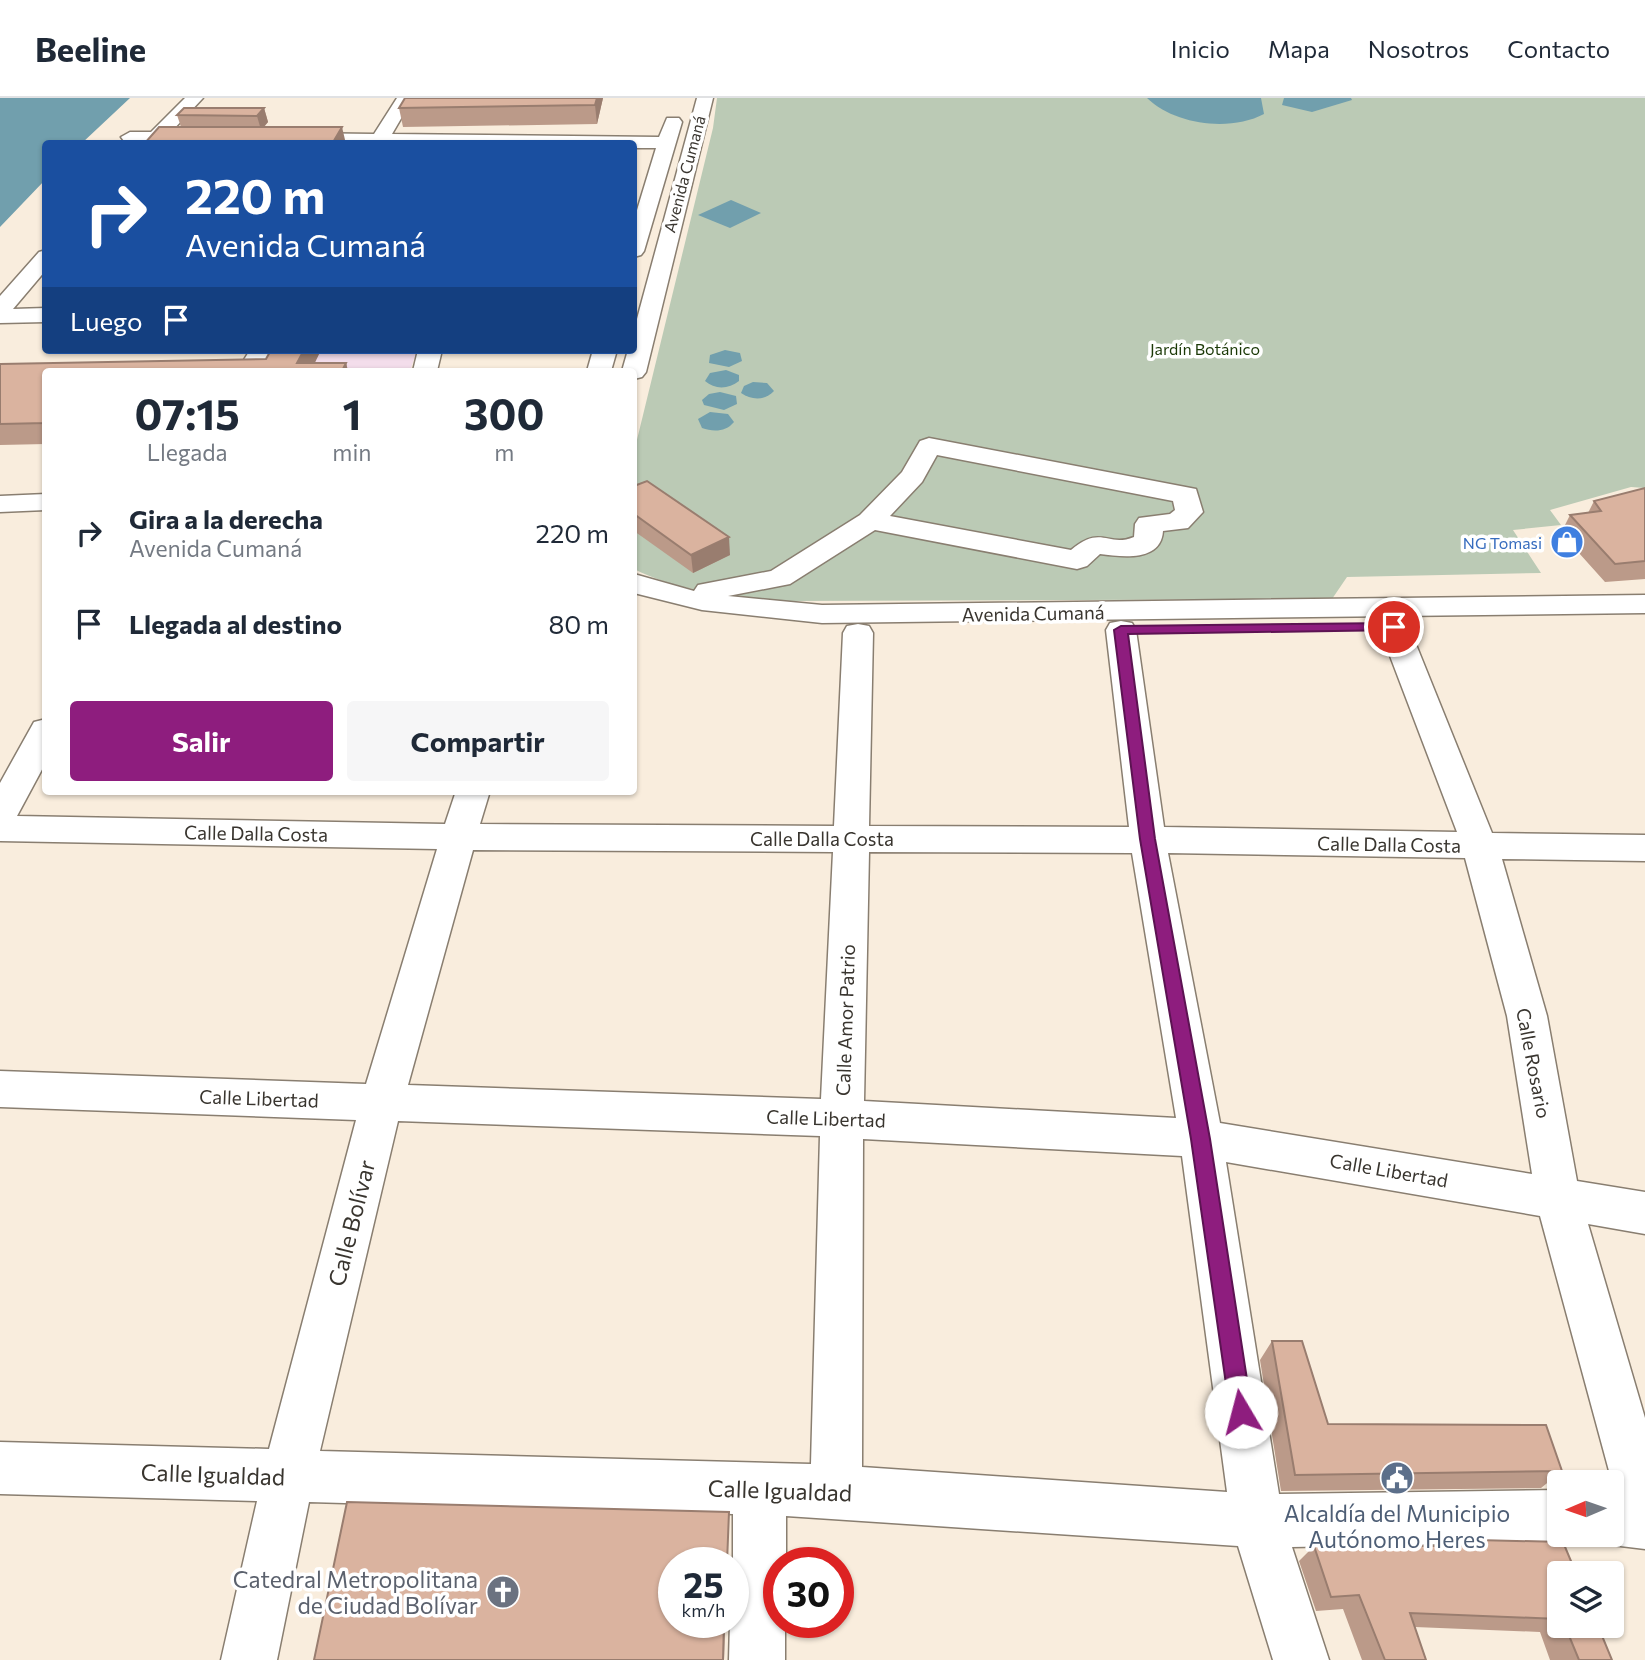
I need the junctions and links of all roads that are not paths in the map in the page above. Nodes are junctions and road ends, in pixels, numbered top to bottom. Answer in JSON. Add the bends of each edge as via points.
{"nodes":[{"id":1,"x":195,"y":98,"type":"edge"},
{"id":2,"x":405,"y":98,"type":"edge"},
{"id":3,"x":705,"y":98,"type":"edge"},
{"id":4,"x":677,"y":109,"type":"dead end"},
{"id":5,"x":149,"y":118,"type":"dead end"},
{"id":6,"x":222,"y":138,"type":"edge"},
{"id":7,"x":274,"y":138,"type":"edge"},
{"id":8,"x":129,"y":140,"type":"edge"},
{"id":9,"x":152,"y":140,"type":"edge"},
{"id":10,"x":344,"y":140,"type":"edge"},
{"id":11,"x":380,"y":140,"type":"edge"},
{"id":12,"x":637,"y":143,"type":"edge"},
{"id":13,"x":666,"y":143,"type":"junction"},
{"id":14,"x":640,"y":210,"type":"edge"},
{"id":15,"x":637,"y":230,"type":"edge"},
{"id":16,"x":41,"y":248,"type":"edge"},
{"id":17,"x":0,"y":281,"type":"edge"},
{"id":18,"x":0,"y":310,"type":"edge"},
{"id":19,"x":42,"y":315,"type":"edge"},
{"id":20,"x":0,"y":316,"type":"edge"},
{"id":21,"x":635,"y":368,"type":"edge"},
{"id":22,"x":42,"y":502,"type":"edge"},
{"id":23,"x":0,"y":504,"type":"edge"},
{"id":24,"x":870,"y":521,"type":"junction"},
{"id":25,"x":637,"y":584,"type":"edge"},
{"id":26,"x":673,"y":594,"type":"junction"},
{"id":27,"x":637,"y":605,"type":"edge"},
{"id":28,"x":1641,"y":620,"type":"edge"},
{"id":29,"x":1394,"y":627,"type":"junction"},
{"id":30,"x":1121,"y":630,"type":"junction"},
{"id":31,"x":858,"y":633,"type":"junction"},
{"id":32,"x":42,"y":737,"type":"edge"},
{"id":33,"x":472,"y":795,"type":"edge"},
{"id":34,"x":0,"y":815,"type":"edge"},
{"id":35,"x":0,"y":828,"type":"edge"},
{"id":36,"x":458,"y":837,"type":"junction"},
{"id":37,"x":851,"y":838,"type":"junction"},
{"id":38,"x":1148,"y":839,"type":"junction"},
{"id":39,"x":1480,"y":846,"type":"junction"},
{"id":40,"x":1645,"y":848,"type":"edge"},
{"id":41,"x":0,"y":1089,"type":"edge"},
{"id":42,"x":381,"y":1103,"type":"junction"},
{"id":43,"x":842,"y":1118,"type":"junction"},
{"id":44,"x":1201,"y":1139,"type":"junction"},
{"id":45,"x":1558,"y":1199,"type":"junction"},
{"id":46,"x":1645,"y":1213,"type":"edge"},
{"id":47,"x":0,"y":1468,"type":"edge"},
{"id":48,"x":287,"y":1477,"type":"junction"},
{"id":49,"x":760,"y":1489,"type":"junction"},
{"id":50,"x":836,"y":1491,"type":"junction"},
{"id":51,"x":1645,"y":1508,"type":"edge"},
{"id":52,"x":1547,"y":1516,"type":"edge"},
{"id":53,"x":1257,"y":1521,"type":"junction"},
{"id":54,"x":1624,"y":1521,"type":"edge"},
{"id":55,"x":1645,"y":1522,"type":"edge"},
{"id":56,"x":250,"y":1660,"type":"edge"},
{"id":57,"x":757,"y":1660,"type":"edge"},
{"id":58,"x":1301,"y":1660,"type":"edge"}],
"edges":[{"from":1,"to":9,"type":"street"},
{"from":2,"to":11,"type":"street"},
{"from":3,"to":21,"type":"street","name":"Avenida Cumaná"},
{"from":4,"to":13,"type":"street","name":"Avenida Cumaná"},
{"from":5,"to":8,"type":"street"},
{"from":6,"to":9,"type":"street"},
{"from":7,"to":10,"type":"street"},
{"from":12,"to":13,"type":"street"},
{"from":13,"to":14,"type":"street","name":"Avenida Cumaná"},
{"from":14,"to":15,"type":"street","name":"Avenida Cumaná"},
{"from":16,"to":17,"type":"street"},
{"from":16,"to":18,"type":"street"},
{"from":19,"to":20,"type":"street"},
{"from":22,"to":23,"type":"street"},
{"from":24,"to":24,"type":"street","via":[[913,475],[929,446],[1186,495],[1188,513],[1178,522],[1149,524],[1148,542],[1130,549],[1094,545],[1077,560]]},
{"from":24,"to":26,"type":"street","via":[[780,578]]},
{"from":25,"to":26,"type":"street","name":"Avenida Cumaná"},
{"from":26,"to":28,"type":"street","name":"Avenida Cumaná","via":[[751,607],[858,615]]},
{"from":27,"to":31,"type":"street","name":"Avenida Cumaná","via":[[744,625]]},
{"from":28,"to":29,"type":"street","name":"Avenida Cumaná"},
{"from":29,"to":30,"type":"street","name":"Avenida Cumaná"},
{"from":29,"to":39,"type":"street","name":"Calle Rosario"},
{"from":30,"to":31,"type":"street","name":"Avenida Cumaná"},
{"from":30,"to":38,"type":"street"},
{"from":31,"to":37,"type":"street","name":"Calle Amor Patrio"},
{"from":32,"to":34,"type":"street"},
{"from":33,"to":36,"type":"street","name":"Calle Bolívar"},
{"from":35,"to":36,"type":"street","name":"Calle Dalla Costa"},
{"from":36,"to":37,"type":"street","name":"Calle Dalla Costa"},
{"from":36,"to":42,"type":"street","name":"Calle Bolívar"},
{"from":37,"to":38,"type":"street","name":"Calle Dalla Costa"},
{"from":37,"to":43,"type":"street","name":"Calle Amor Patrio"},
{"from":38,"to":39,"type":"street","name":"Calle Dalla Costa"},
{"from":38,"to":44,"type":"street"},
{"from":39,"to":40,"type":"street","name":"Calle Dalla Costa"},
{"from":39,"to":45,"type":"street","name":"Calle Rosario","via":[[1527,1016]]},
{"from":41,"to":42,"type":"street","name":"Calle Libertad"},
{"from":42,"to":43,"type":"street","name":"Calle Libertad"},
{"from":42,"to":48,"type":"street","name":"Calle Bolívar"},
{"from":43,"to":44,"type":"street","name":"Calle Libertad"},
{"from":43,"to":50,"type":"street","name":"Calle Amor Patrio"},
{"from":44,"to":45,"type":"street","name":"Calle Libertad"},
{"from":44,"to":53,"type":"street"},
{"from":45,"to":46,"type":"street","name":"Calle Libertad"},
{"from":45,"to":51,"type":"street","name":"Calle Rosario"},
{"from":47,"to":48,"type":"street","name":"Calle Igualdad"},
{"from":48,"to":49,"type":"street","name":"Calle Igualdad"},
{"from":48,"to":56,"type":"street","name":"Calle Bolívar"},
{"from":49,"to":50,"type":"street","name":"Calle Igualdad"},
{"from":49,"to":57,"type":"street"},
{"from":50,"to":53,"type":"street","name":"Calle Igualdad"},
{"from":52,"to":53,"type":"street","name":"Calle Igualdad"},
{"from":53,"to":58,"type":"street"},
{"from":54,"to":55,"type":"street"}]}
